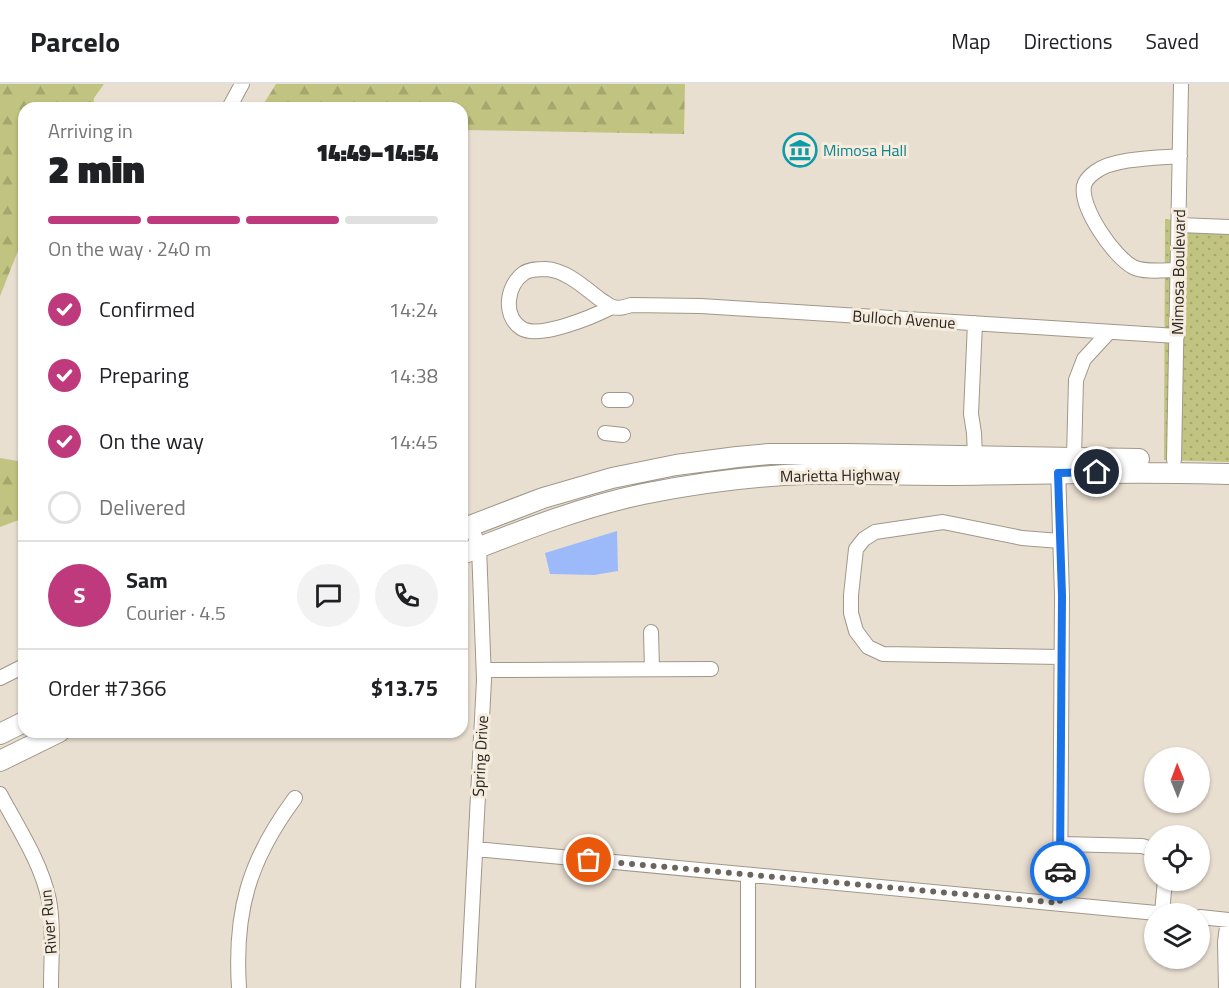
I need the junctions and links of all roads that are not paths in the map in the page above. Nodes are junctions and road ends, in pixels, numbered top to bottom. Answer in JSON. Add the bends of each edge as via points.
{"nodes":[{"id":1,"x":242,"y":84,"type":"edge"},
{"id":2,"x":1182,"y":84,"type":"edge"},
{"id":3,"x":232,"y":102,"type":"edge"},
{"id":4,"x":1180,"y":156,"type":"junction"},
{"id":5,"x":1180,"y":225,"type":"junction"},
{"id":6,"x":1229,"y":227,"type":"edge"},
{"id":7,"x":1179,"y":270,"type":"junction"},
{"id":8,"x":612,"y":307,"type":"junction"},
{"id":9,"x":975,"y":323,"type":"junction"},
{"id":10,"x":1108,"y":332,"type":"junction"},
{"id":11,"x":1177,"y":336,"type":"junction"},
{"id":12,"x":609,"y":400,"type":"dead end"},
{"id":13,"x":626,"y":400,"type":"dead end"},
{"id":14,"x":605,"y":433,"type":"dead end"},
{"id":15,"x":623,"y":435,"type":"dead end"},
{"id":16,"x":975,"y":456,"type":"junction"},
{"id":17,"x":1174,"y":460,"type":"junction"},
{"id":18,"x":1063,"y":462,"type":"junction"},
{"id":19,"x":1227,"y":471,"type":"edge"},
{"id":20,"x":468,"y":526,"type":"edge"},
{"id":21,"x":1060,"y":541,"type":"junction"},
{"id":22,"x":470,"y":551,"type":"edge"},
{"id":23,"x":651,"y":632,"type":"dead end"},
{"id":24,"x":1061,"y":657,"type":"junction"},
{"id":25,"x":18,"y":669,"type":"edge"},
{"id":26,"x":651,"y":669,"type":"junction"},
{"id":27,"x":711,"y":669,"type":"dead end"},
{"id":28,"x":484,"y":670,"type":"junction"},
{"id":29,"x":0,"y":678,"type":"edge"},
{"id":30,"x":18,"y":725,"type":"edge"},
{"id":31,"x":0,"y":734,"type":"edge"},
{"id":32,"x":46,"y":738,"type":"edge"},
{"id":33,"x":0,"y":760,"type":"edge"},
{"id":34,"x":0,"y":794,"type":"edge"},
{"id":35,"x":295,"y":798,"type":"dead end"},
{"id":36,"x":1061,"y":844,"type":"junction"},
{"id":37,"x":1144,"y":847,"type":"edge"},
{"id":38,"x":476,"y":849,"type":"junction"},
{"id":39,"x":748,"y":875,"type":"junction"},
{"id":40,"x":1060,"y":903,"type":"junction"},
{"id":41,"x":1144,"y":911,"type":"edge"},
{"id":42,"x":1210,"y":918,"type":"edge"},
{"id":43,"x":1229,"y":920,"type":"edge"},
{"id":44,"x":1227,"y":955,"type":"edge"},
{"id":45,"x":51,"y":988,"type":"edge"},
{"id":46,"x":239,"y":988,"type":"edge"},
{"id":47,"x":468,"y":988,"type":"edge"},
{"id":48,"x":748,"y":988,"type":"edge"},
{"id":49,"x":1226,"y":988,"type":"edge"}],
"edges":[{"from":1,"to":3,"type":"street"},
{"from":2,"to":4,"type":"street","name":"Mimosa Boulevard"},
{"from":4,"to":5,"type":"street","name":"Mimosa Boulevard"},
{"from":4,"to":7,"type":"street","via":[[1105,165],[1084,186],[1090,212],[1106,240],[1125,261],[1134,268]]},
{"from":5,"to":6,"type":"street"},
{"from":5,"to":7,"type":"street","name":"Mimosa Boulevard"},
{"from":7,"to":11,"type":"street","name":"Mimosa Boulevard"},
{"from":8,"to":8,"type":"street","name":"Bulloch Avenue","via":[[555,270],[525,272],[514,283],[509,296],[513,320],[531,332],[591,317]]},
{"from":8,"to":9,"type":"street","name":"Bulloch Avenue","via":[[701,306]]},
{"from":9,"to":10,"type":"street","name":"Bulloch Avenue"},
{"from":9,"to":16,"type":"street","via":[[971,414]]},
{"from":10,"to":11,"type":"street","name":"Bulloch Avenue"},
{"from":10,"to":18,"type":"street","via":[[1084,359],[1076,380]]},
{"from":11,"to":17,"type":"street","name":"Mimosa Boulevard"},
{"from":12,"to":13,"type":"street"},
{"from":14,"to":15,"type":"street"},
{"from":16,"to":18,"type":"highway","name":"Marietta Highway"},
{"from":16,"to":20,"type":"highway","name":"Marietta Highway","via":[[769,454],[702,461],[579,487]]},
{"from":17,"to":18,"type":"highway","name":"Marietta Highway"},
{"from":17,"to":19,"type":"highway","name":"Marietta Highway"},
{"from":18,"to":19,"type":"highway","name":"Marietta Highway"},
{"from":18,"to":21,"type":"street"},
{"from":18,"to":22,"type":"highway","name":"Marietta Highway","via":[[947,475],[804,474],[734,479],[616,500]]},
{"from":21,"to":24,"type":"street"},
{"from":21,"to":24,"type":"street","via":[[1022,538],[943,522],[875,532],[856,549],[850,595],[856,632],[868,647],[883,654]]},
{"from":22,"to":28,"type":"street","name":"Spring Drive"},
{"from":23,"to":26,"type":"street"},
{"from":24,"to":36,"type":"street"},
{"from":25,"to":29,"type":"street"},
{"from":26,"to":27,"type":"street"},
{"from":26,"to":28,"type":"street"},
{"from":28,"to":38,"type":"street","name":"Spring Drive"},
{"from":30,"to":31,"type":"highway"},
{"from":32,"to":33,"type":"highway"},
{"from":34,"to":45,"type":"street","name":"River Run","via":[[37,863],[49,901]]},
{"from":35,"to":46,"type":"street","via":[[259,854],[247,885],[239,921]]},
{"from":36,"to":37,"type":"street"},
{"from":36,"to":40,"type":"street"},
{"from":38,"to":39,"type":"street"},
{"from":38,"to":47,"type":"street","name":"Spring Drive"},
{"from":39,"to":40,"type":"street"},
{"from":39,"to":48,"type":"street"},
{"from":40,"to":41,"type":"street"},
{"from":42,"to":43,"type":"street"},
{"from":43,"to":44,"type":"street"},
{"from":44,"to":49,"type":"street"}]}
